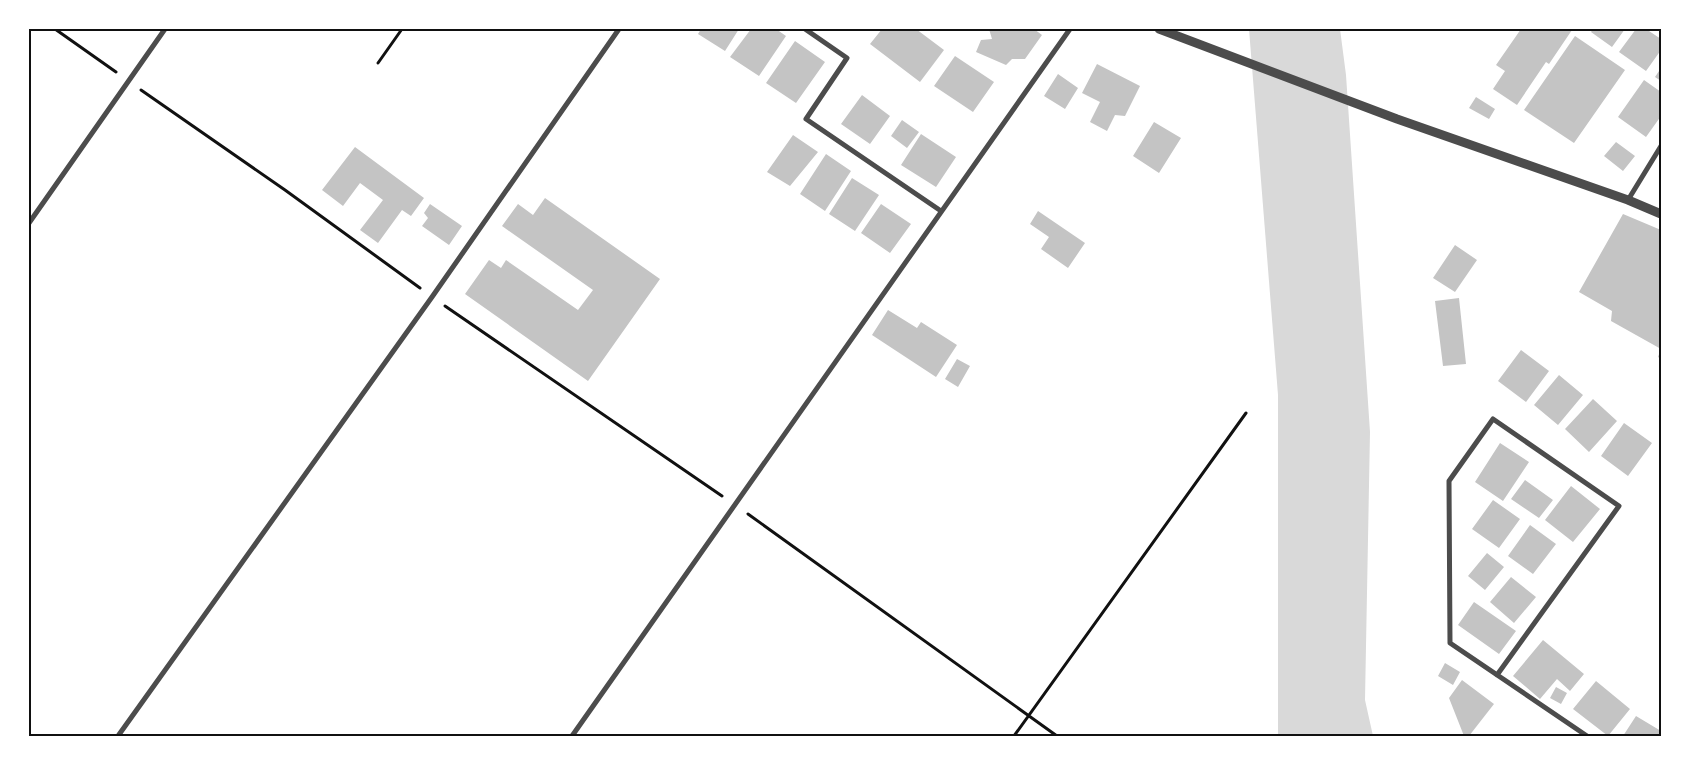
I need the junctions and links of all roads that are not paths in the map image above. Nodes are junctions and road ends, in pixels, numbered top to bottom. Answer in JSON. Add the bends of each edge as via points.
{"nodes":[{"id":1,"x":165,"y":29,"type":"edge"},
{"id":2,"x":619,"y":29,"type":"edge"},
{"id":3,"x":805,"y":29,"type":"edge"},
{"id":4,"x":1070,"y":29,"type":"edge"},
{"id":5,"x":1163,"y":31,"type":"edge"},
{"id":6,"x":1661,"y":146,"type":"edge"},
{"id":7,"x":1628,"y":200,"type":"junction"},
{"id":8,"x":941,"y":211,"type":"junction"},
{"id":9,"x":1661,"y":214,"type":"edge"},
{"id":10,"x":29,"y":223,"type":"edge"},
{"id":11,"x":1497,"y":675,"type":"junction"},
{"id":12,"x":118,"y":736,"type":"edge"},
{"id":13,"x":572,"y":736,"type":"edge"},
{"id":14,"x":1587,"y":736,"type":"edge"}],
"edges":[{"from":1,"to":10,"type":"street"},
{"from":2,"to":12,"type":"street"},
{"from":3,"to":8,"type":"street","via":[[847,58],[806,119]]},
{"from":4,"to":8,"type":"street"},
{"from":5,"to":7,"type":"street","via":[[1397,119]]},
{"from":6,"to":7,"type":"street"},
{"from":7,"to":9,"type":"street"},
{"from":8,"to":13,"type":"street"},
{"from":11,"to":11,"type":"street","via":[[1450,643],[1449,481],[1493,418],[1619,506]]},
{"from":11,"to":14,"type":"street"}]}
